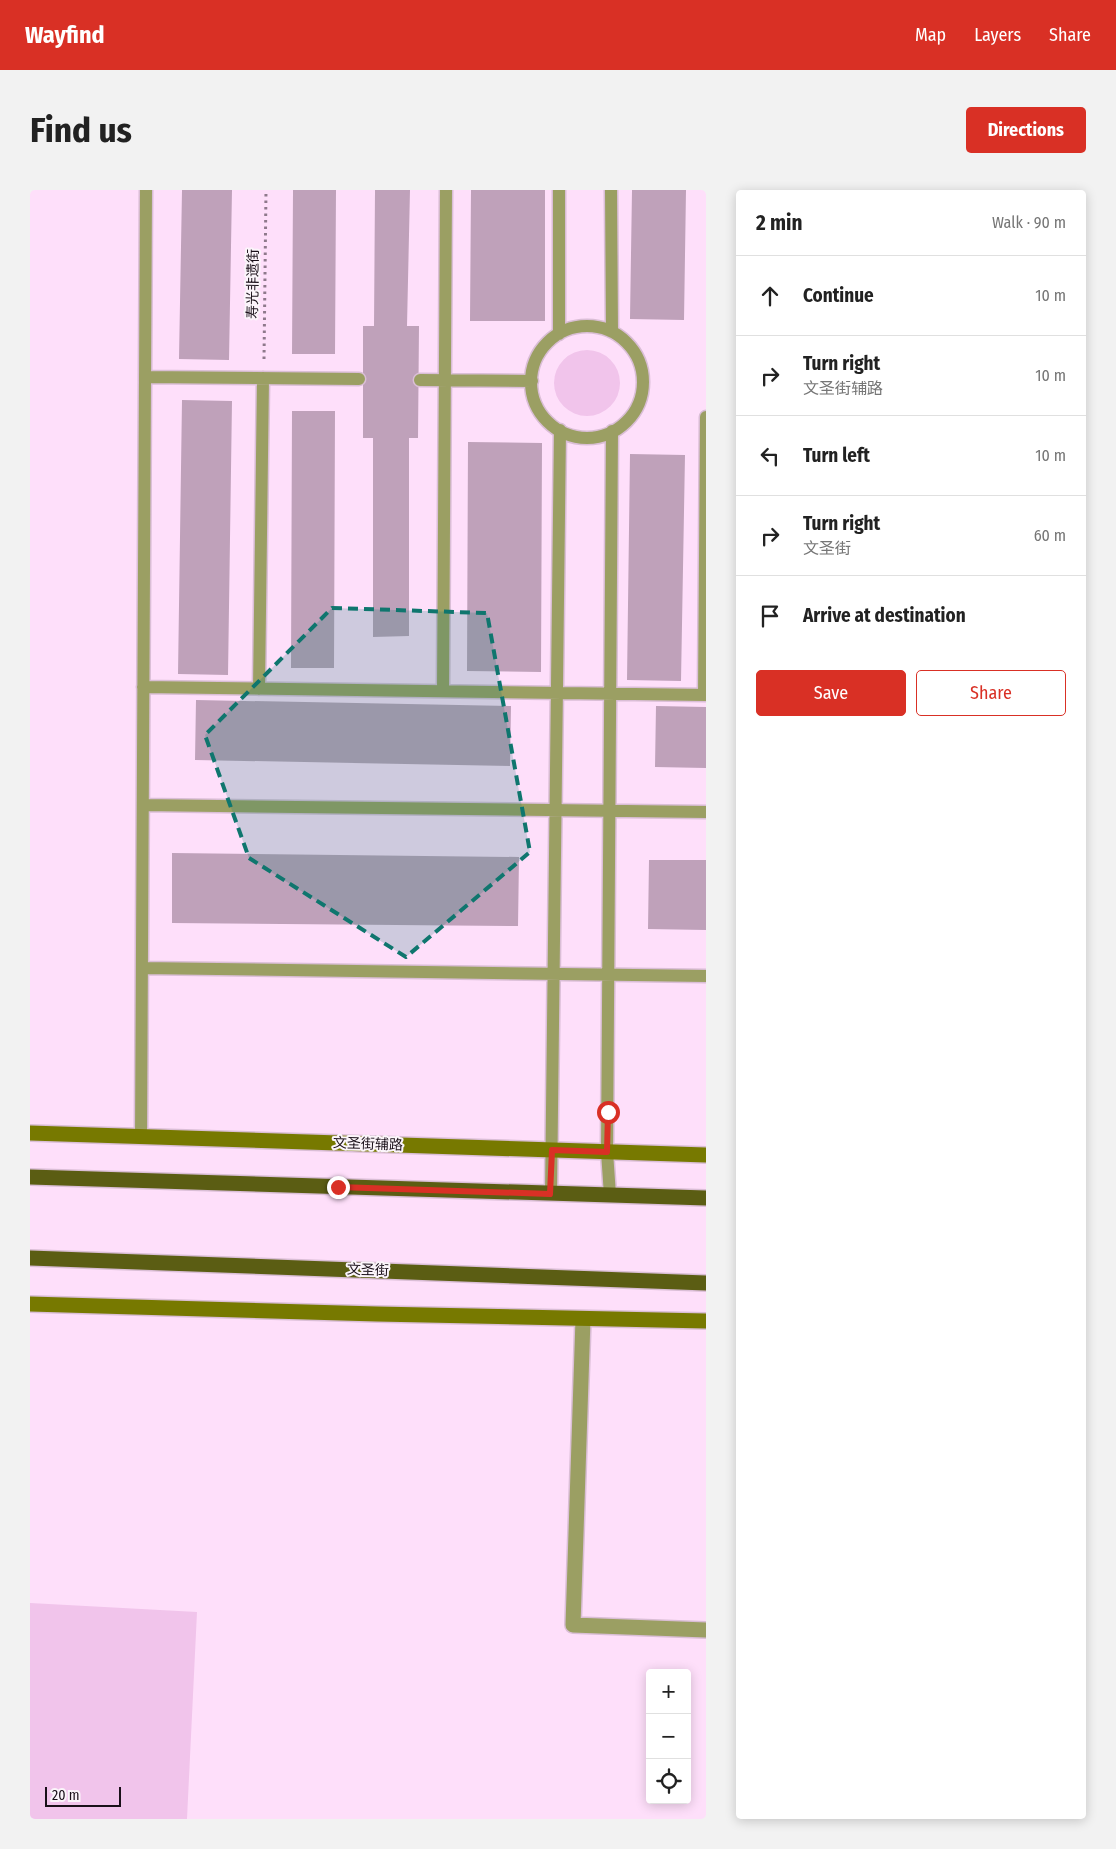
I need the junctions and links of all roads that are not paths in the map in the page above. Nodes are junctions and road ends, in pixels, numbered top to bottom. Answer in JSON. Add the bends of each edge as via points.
{"nodes":[{"id":1,"x":146,"y":190,"type":"edge"},
{"id":2,"x":446,"y":190,"type":"edge"},
{"id":3,"x":559,"y":190,"type":"edge"},
{"id":4,"x":611,"y":190,"type":"edge"},
{"id":5,"x":612,"y":332,"type":"junction"},
{"id":6,"x":559,"y":334,"type":"junction"},
{"id":7,"x":145,"y":377,"type":"junction"},
{"id":8,"x":263,"y":378,"type":"junction"},
{"id":9,"x":359,"y":379,"type":"dead end"},
{"id":10,"x":420,"y":380,"type":"dead end"},
{"id":11,"x":445,"y":380,"type":"junction"},
{"id":12,"x":532,"y":381,"type":"junction"},
{"id":13,"x":706,"y":417,"type":"edge"},
{"id":14,"x":560,"y":430,"type":"junction"},
{"id":15,"x":612,"y":431,"type":"junction"},
{"id":16,"x":143,"y":687,"type":"junction"},
{"id":17,"x":259,"y":689,"type":"junction"},
{"id":18,"x":443,"y":691,"type":"junction"},
{"id":19,"x":557,"y":692,"type":"junction"},
{"id":20,"x":610,"y":693,"type":"junction"},
{"id":21,"x":705,"y":695,"type":"edge"},
{"id":22,"x":143,"y":805,"type":"junction"},
{"id":23,"x":556,"y":810,"type":"junction"},
{"id":24,"x":609,"y":810,"type":"junction"},
{"id":25,"x":706,"y":812,"type":"edge"},
{"id":26,"x":142,"y":968,"type":"junction"},
{"id":27,"x":554,"y":974,"type":"junction"},
{"id":28,"x":608,"y":975,"type":"junction"},
{"id":29,"x":706,"y":976,"type":"edge"},
{"id":30,"x":30,"y":1133,"type":"edge"},
{"id":31,"x":141,"y":1137,"type":"junction"},
{"id":32,"x":552,"y":1150,"type":"junction"},
{"id":33,"x":607,"y":1152,"type":"junction"},
{"id":34,"x":706,"y":1155,"type":"edge"},
{"id":35,"x":30,"y":1178,"type":"edge"},
{"id":36,"x":550,"y":1194,"type":"junction"},
{"id":37,"x":610,"y":1195,"type":"junction"},
{"id":38,"x":706,"y":1198,"type":"edge"},
{"id":39,"x":30,"y":1258,"type":"edge"},
{"id":40,"x":706,"y":1283,"type":"edge"},
{"id":41,"x":30,"y":1304,"type":"edge"},
{"id":42,"x":583,"y":1319,"type":"junction"},
{"id":43,"x":706,"y":1321,"type":"edge"},
{"id":44,"x":706,"y":1630,"type":"edge"}],
"edges":[{"from":1,"to":7,"type":"lane"},
{"from":2,"to":11,"type":"lane"},
{"from":3,"to":6,"type":"lane"},
{"from":4,"to":5,"type":"lane"},
{"from":5,"to":6,"type":"lane","via":[[594,326],[576,327]]},
{"from":5,"to":15,"type":"lane","via":[[628,342],[638,358],[643,377],[642,395],[634,413],[621,427]]},
{"from":6,"to":12,"type":"lane","via":[[545,345],[536,360]]},
{"from":7,"to":8,"type":"lane"},
{"from":7,"to":16,"type":"lane"},
{"from":8,"to":9,"type":"lane"},
{"from":8,"to":17,"type":"lane"},
{"from":10,"to":11,"type":"lane"},
{"from":11,"to":12,"type":"lane"},
{"from":11,"to":18,"type":"lane"},
{"from":12,"to":14,"type":"lane","via":[[533,395],[540,412]]},
{"from":13,"to":21,"type":"lane"},
{"from":14,"to":15,"type":"lane","via":[[585,438],[604,436]]},
{"from":14,"to":19,"type":"lane"},
{"from":15,"to":20,"type":"lane"},
{"from":16,"to":17,"type":"lane"},
{"from":16,"to":22,"type":"lane"},
{"from":17,"to":18,"type":"lane"},
{"from":18,"to":19,"type":"lane"},
{"from":19,"to":20,"type":"lane"},
{"from":19,"to":23,"type":"lane"},
{"from":20,"to":21,"type":"lane"},
{"from":20,"to":24,"type":"lane"},
{"from":22,"to":23,"type":"lane"},
{"from":22,"to":26,"type":"lane"},
{"from":23,"to":24,"type":"lane"},
{"from":23,"to":27,"type":"lane"},
{"from":24,"to":25,"type":"lane"},
{"from":24,"to":28,"type":"lane"},
{"from":26,"to":27,"type":"lane"},
{"from":26,"to":31,"type":"lane"},
{"from":27,"to":28,"type":"lane"},
{"from":27,"to":32,"type":"lane"},
{"from":28,"to":29,"type":"lane"},
{"from":28,"to":33,"type":"lane"},
{"from":30,"to":31,"type":"street","name":"文圣街辅路"},
{"from":31,"to":32,"type":"street","name":"文圣街辅路"},
{"from":32,"to":33,"type":"street","name":"文圣街辅路"},
{"from":32,"to":36,"type":"lane"},
{"from":33,"to":34,"type":"street","name":"文圣街辅路"},
{"from":33,"to":37,"type":"lane"},
{"from":35,"to":36,"type":"main road"},
{"from":36,"to":37,"type":"main road"},
{"from":37,"to":38,"type":"main road"},
{"from":39,"to":40,"type":"main road","name":"文圣街"},
{"from":41,"to":42,"type":"street"},
{"from":42,"to":43,"type":"street"},
{"from":42,"to":44,"type":"street","via":[[573,1625]]}]}
